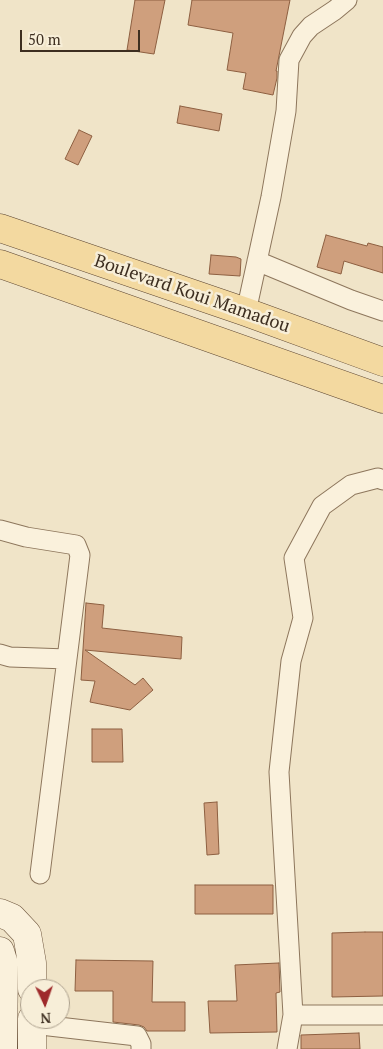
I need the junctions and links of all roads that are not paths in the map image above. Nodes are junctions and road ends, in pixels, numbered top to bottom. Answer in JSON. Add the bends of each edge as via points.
{"nodes":[{"id":1,"x":347,"y":0,"type":"edge"},
{"id":2,"x":0,"y":228,"type":"edge"},
{"id":3,"x":257,"y":261,"type":"junction"},
{"id":4,"x":0,"y":264,"type":"edge"},
{"id":5,"x":383,"y":310,"type":"edge"},
{"id":6,"x":246,"y":312,"type":"junction"},
{"id":7,"x":383,"y":362,"type":"edge"},
{"id":8,"x":383,"y":399,"type":"edge"},
{"id":9,"x":383,"y":480,"type":"edge"},
{"id":10,"x":0,"y":530,"type":"edge"},
{"id":11,"x":0,"y":654,"type":"edge"},
{"id":12,"x":67,"y":659,"type":"junction"},
{"id":13,"x":40,"y":874,"type":"dead end"},
{"id":14,"x":0,"y":913,"type":"edge"},
{"id":15,"x":27,"y":934,"type":"junction"},
{"id":16,"x":0,"y":945,"type":"edge"},
{"id":17,"x":0,"y":951,"type":"edge"},
{"id":18,"x":32,"y":979,"type":"edge"},
{"id":19,"x":293,"y":1015,"type":"junction"},
{"id":20,"x":383,"y":1015,"type":"edge"},
{"id":21,"x":32,"y":1031,"type":"edge"},
{"id":22,"x":3,"y":1049,"type":"edge"},
{"id":23,"x":141,"y":1049,"type":"edge"},
{"id":24,"x":287,"y":1049,"type":"edge"}],
"edges":[{"from":1,"to":3,"type":"street","via":[[311,26],[289,60],[286,111]]},
{"from":2,"to":6,"type":"main road","name":"Boulevard Koui Mamadou"},
{"from":3,"to":5,"type":"street"},
{"from":3,"to":6,"type":"street"},
{"from":4,"to":8,"type":"main road","name":"Boulevard Koui Mamadou"},
{"from":6,"to":7,"type":"main road","name":"Boulevard Koui Mamadou"},
{"from":9,"to":19,"type":"street","via":[[378,478],[351,485],[322,506],[294,558],[303,618],[292,661],[279,772]]},
{"from":10,"to":12,"type":"street","via":[[76,545],[80,555]]},
{"from":11,"to":12,"type":"street","via":[[10,658]]},
{"from":12,"to":13,"type":"street"},
{"from":14,"to":15,"type":"street","via":[[12,918]]},
{"from":15,"to":16,"type":"street"},
{"from":15,"to":18,"type":"street"},
{"from":17,"to":22,"type":"street","via":[[4,964]]},
{"from":19,"to":20,"type":"street"},
{"from":19,"to":24,"type":"street"},
{"from":21,"to":23,"type":"street","via":[[136,1036]]}]}
